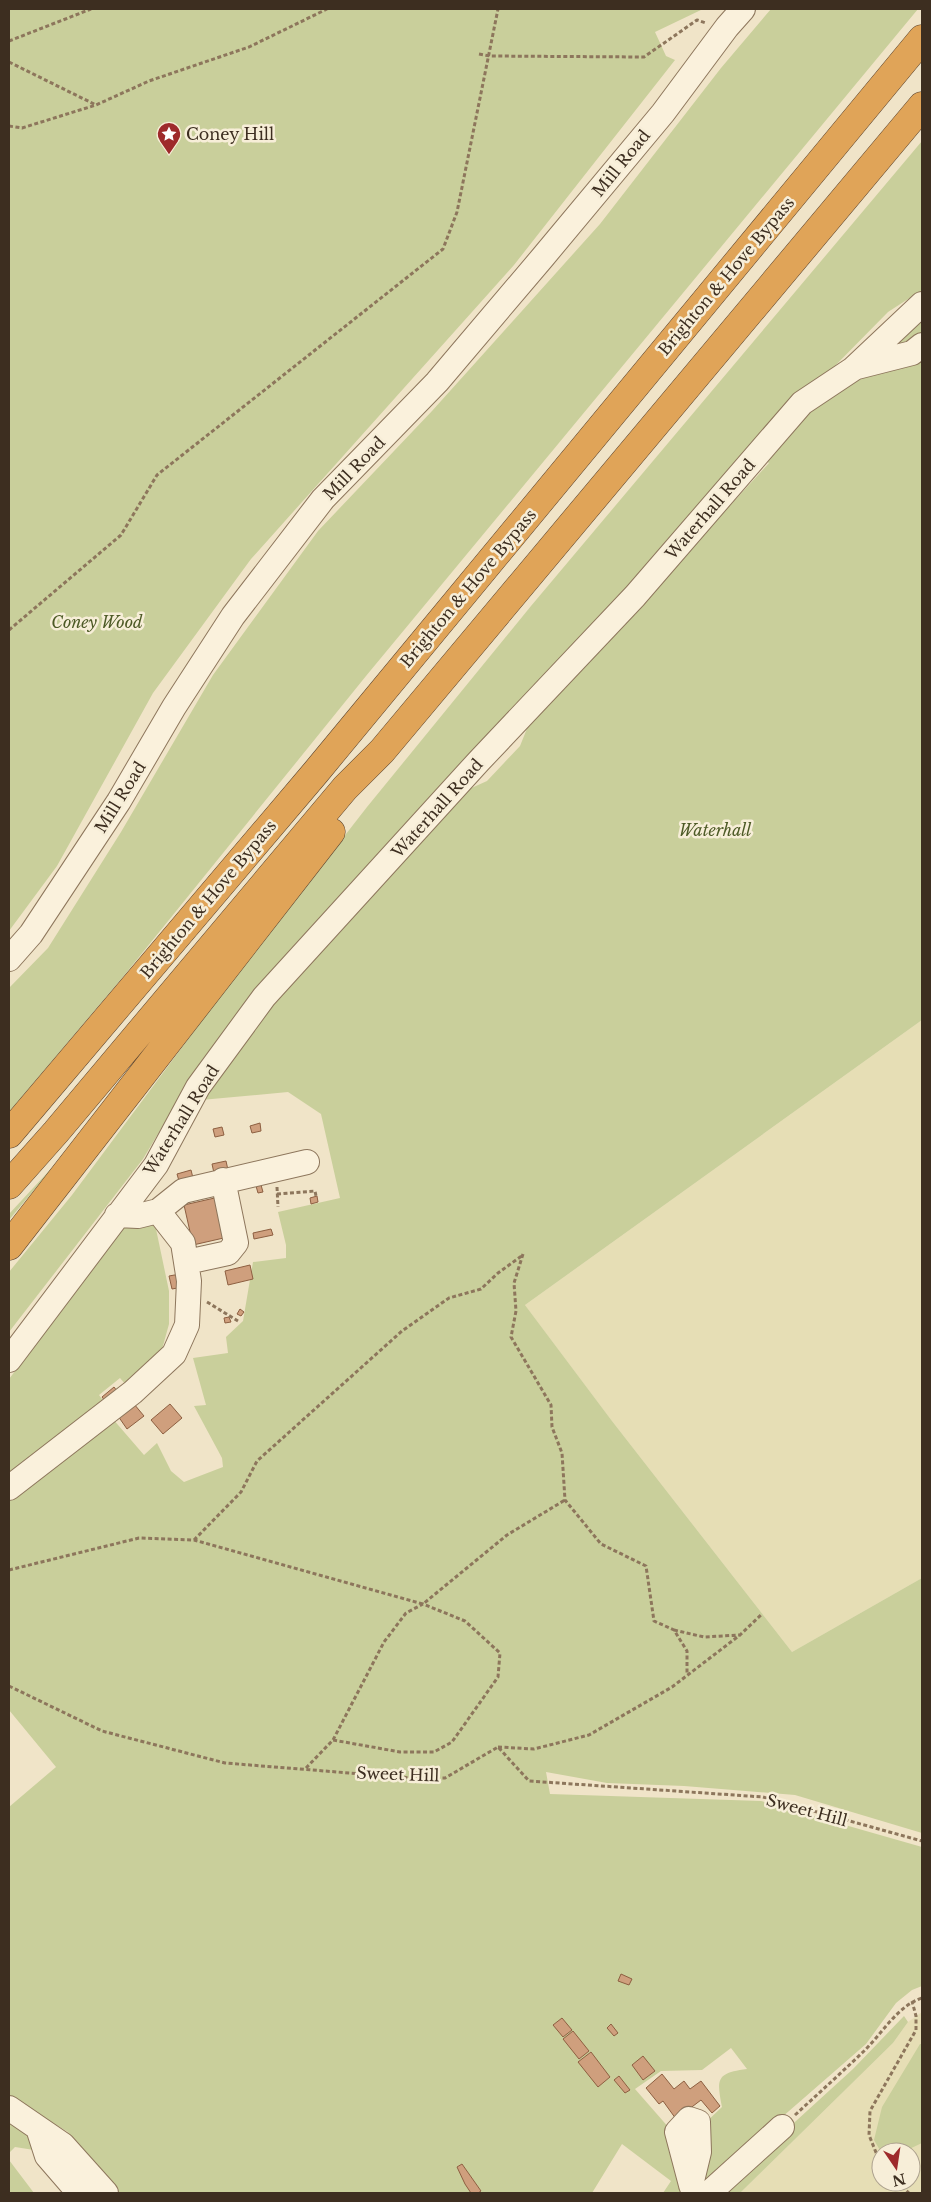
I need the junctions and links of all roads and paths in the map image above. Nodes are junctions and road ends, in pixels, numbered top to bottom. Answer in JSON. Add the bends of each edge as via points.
{"nodes":[{"id":1,"x":91,"y":9,"type":"edge"},
{"id":2,"x":327,"y":9,"type":"edge"},
{"id":3,"x":498,"y":9,"type":"edge"},
{"id":4,"x":743,"y":9,"type":"edge"},
{"id":5,"x":726,"y":27,"type":"junction"},
{"id":6,"x":922,"y":40,"type":"edge"},
{"id":7,"x":9,"y":41,"type":"edge"},
{"id":8,"x":479,"y":54,"type":"dead end"},
{"id":9,"x":490,"y":56,"type":"junction"},
{"id":10,"x":9,"y":62,"type":"edge"},
{"id":11,"x":96,"y":106,"type":"junction"},
{"id":12,"x":922,"y":106,"type":"edge"},
{"id":13,"x":9,"y":126,"type":"edge"},
{"id":14,"x":922,"y":304,"type":"edge"},
{"id":15,"x":922,"y":345,"type":"edge"},
{"id":16,"x":853,"y":369,"type":"junction"},
{"id":17,"x":17,"y":622,"type":"junction"},
{"id":18,"x":9,"y":626,"type":"edge"},
{"id":19,"x":9,"y":630,"type":"edge"},
{"id":20,"x":382,"y":751,"type":"junction"},
{"id":21,"x":9,"y":959,"type":"edge"},
{"id":22,"x":9,"y":1134,"type":"edge"},
{"id":23,"x":307,"y":1162,"type":"dead end"},
{"id":24,"x":222,"y":1180,"type":"junction"},
{"id":25,"x":9,"y":1185,"type":"edge"},
{"id":26,"x":277,"y":1194,"type":"dead end"},
{"id":27,"x":316,"y":1196,"type":"dead end"},
{"id":28,"x":158,"y":1212,"type":"junction"},
{"id":29,"x":117,"y":1215,"type":"junction"},
{"id":30,"x":9,"y":1246,"type":"edge"},
{"id":31,"x":187,"y":1262,"type":"junction"},
{"id":32,"x":189,"y":1300,"type":"junction"},
{"id":33,"x":238,"y":1321,"type":"dead end"},
{"id":34,"x":9,"y":1360,"type":"edge"},
{"id":35,"x":9,"y":1488,"type":"edge"},
{"id":36,"x":565,"y":1500,"type":"junction"},
{"id":37,"x":194,"y":1540,"type":"junction"},
{"id":38,"x":9,"y":1570,"type":"edge"},
{"id":39,"x":423,"y":1604,"type":"junction"},
{"id":40,"x":762,"y":1614,"type":"dead end"},
{"id":41,"x":674,"y":1630,"type":"junction"},
{"id":42,"x":740,"y":1635,"type":"junction"},
{"id":43,"x":687,"y":1675,"type":"junction"},
{"id":44,"x":9,"y":1686,"type":"edge"},
{"id":45,"x":333,"y":1740,"type":"junction"},
{"id":46,"x":498,"y":1747,"type":"junction"},
{"id":47,"x":306,"y":1769,"type":"junction"},
{"id":48,"x":922,"y":1841,"type":"edge"},
{"id":49,"x":922,"y":1998,"type":"edge"},
{"id":50,"x":912,"y":2001,"type":"junction"},
{"id":51,"x":9,"y":2108,"type":"edge"},
{"id":52,"x":782,"y":2127,"type":"joint"},
{"id":53,"x":38,"y":2128,"type":"junction"},
{"id":54,"x":872,"y":2142,"type":"edge"},
{"id":55,"x":698,"y":2190,"type":"edge"},
{"id":56,"x":79,"y":2193,"type":"edge"},
{"id":57,"x":106,"y":2193,"type":"edge"}],
"edges":[{"from":1,"to":7,"type":"path"},
{"from":2,"to":11,"type":"path","via":[[249,48],[148,81]]},
{"from":3,"to":9,"type":"path"},
{"from":4,"to":5,"type":"street","name":"Mill Road"},
{"from":5,"to":9,"type":"path","via":[[697,20],[644,56]]},
{"from":5,"to":21,"type":"street","name":"Mill Road","via":[[662,113],[544,257],[443,375],[323,499],[233,616],[119,801],[31,934]]},
{"from":6,"to":22,"type":"highway","name":"Brighton & Hove Bypass","via":[[329,756]]},
{"from":8,"to":9,"type":"path"},
{"from":9,"to":17,"type":"path","via":[[457,212],[443,249],[157,475],[121,535]]},
{"from":10,"to":11,"type":"path"},
{"from":11,"to":13,"type":"path","via":[[22,128]]},
{"from":12,"to":20,"type":"highway","name":"Brighton & Hove Bypass"},
{"from":14,"to":16,"type":"street","name":"Waterhall Road"},
{"from":15,"to":16,"type":"street","via":[[912,353]]},
{"from":16,"to":29,"type":"street","name":"Waterhall Road","via":[[802,403],[635,596],[264,996],[198,1087],[156,1165]]},
{"from":17,"to":18,"type":"path"},
{"from":17,"to":19,"type":"path"},
{"from":20,"to":25,"type":"highway","name":"Brighton & Hove Bypass","via":[[345,788]]},
{"from":20,"to":30,"type":"highway","via":[[355,802]]},
{"from":23,"to":24,"type":"street"},
{"from":24,"to":28,"type":"street","via":[[183,1191]]},
{"from":24,"to":31,"type":"street","via":[[236,1243],[228,1253]]},
{"from":26,"to":27,"type":"path","via":[[315,1191]]},
{"from":28,"to":29,"type":"street","via":[[138,1216]]},
{"from":28,"to":31,"type":"street","via":[[183,1243]]},
{"from":29,"to":34,"type":"street","name":"Waterhall Road"},
{"from":31,"to":32,"type":"street"},
{"from":32,"to":33,"type":"path","via":[[201,1298]]},
{"from":32,"to":35,"type":"street","via":[[187,1325],[174,1354],[133,1392]]},
{"from":36,"to":37,"type":"path","via":[[562,1453],[552,1427],[551,1404],[511,1337],[516,1311],[514,1284],[523,1254],[481,1289],[449,1298],[402,1331],[256,1461],[240,1492]]},
{"from":36,"to":39,"type":"path","via":[[507,1535]]},
{"from":36,"to":41,"type":"path","via":[[601,1544],[646,1566],[654,1621]]},
{"from":37,"to":38,"type":"path","via":[[139,1538]]},
{"from":37,"to":39,"type":"path"},
{"from":39,"to":45,"type":"path","via":[[406,1613],[384,1642]]},
{"from":39,"to":45,"type":"path","via":[[465,1621],[500,1653],[498,1677],[452,1742],[434,1752],[400,1752]]},
{"from":40,"to":42,"type":"path"},
{"from":41,"to":42,"type":"path","via":[[704,1637]]},
{"from":41,"to":43,"type":"path","via":[[687,1651]]},
{"from":42,"to":43,"type":"path"},
{"from":43,"to":46,"type":"path","via":[[672,1687],[589,1734],[534,1749]]},
{"from":44,"to":47,"type":"path","name":"Sweet Hill","via":[[102,1732],[226,1763]]},
{"from":45,"to":47,"type":"path"},
{"from":46,"to":47,"type":"path","name":"Sweet Hill","via":[[445,1778]]},
{"from":46,"to":48,"type":"path","name":"Sweet Hill","via":[[529,1781],[763,1797]]},
{"from":49,"to":50,"type":"path"},
{"from":50,"to":52,"type":"path"},
{"from":50,"to":54,"type":"path","via":[[916,2030],[870,2111]]},
{"from":51,"to":53,"type":"street"},
{"from":52,"to":55,"type":"street"},
{"from":53,"to":56,"type":"street","via":[[46,2156]]},
{"from":53,"to":57,"type":"street","via":[[63,2145]]}]}
